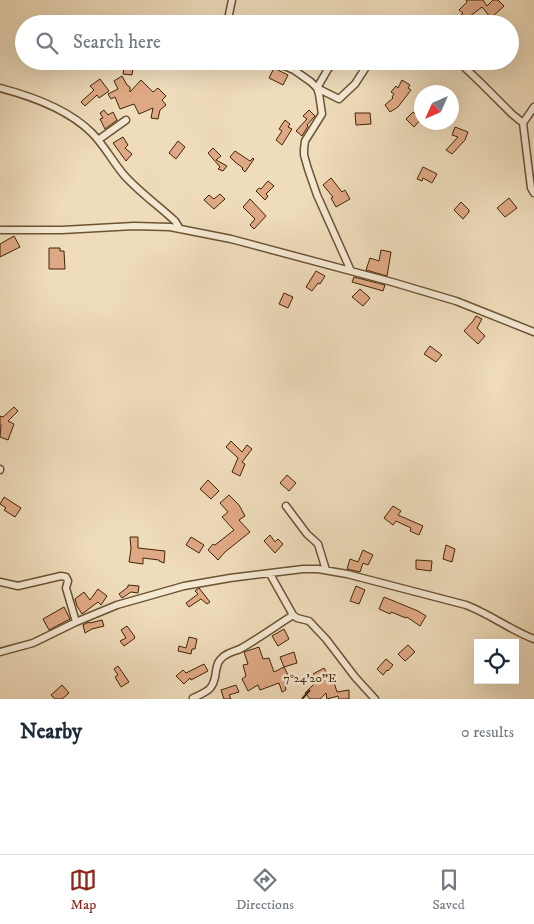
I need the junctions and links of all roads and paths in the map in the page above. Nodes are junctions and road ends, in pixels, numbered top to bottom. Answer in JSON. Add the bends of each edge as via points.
{"nodes":[{"id":1,"x":232,"y":0,"type":"edge"},
{"id":2,"x":229,"y":15,"type":"edge"},
{"id":3,"x":294,"y":70,"type":"edge"},
{"id":4,"x":327,"y":70,"type":"edge"},
{"id":5,"x":364,"y":70,"type":"edge"},
{"id":6,"x":468,"y":70,"type":"edge"},
{"id":7,"x":0,"y":88,"type":"edge"},
{"id":8,"x":317,"y":88,"type":"junction"},
{"id":9,"x":534,"y":106,"type":"edge"},
{"id":10,"x":126,"y":120,"type":"dead end"},
{"id":11,"x":523,"y":123,"type":"junction"},
{"id":12,"x":98,"y":140,"type":"junction"},
{"id":13,"x":534,"y":193,"type":"edge"},
{"id":14,"x":180,"y":229,"type":"junction"},
{"id":15,"x":0,"y":230,"type":"edge"},
{"id":16,"x":351,"y":271,"type":"junction"},
{"id":17,"x":534,"y":332,"type":"edge"},
{"id":18,"x":286,"y":506,"type":"dead end"},
{"id":19,"x":326,"y":570,"type":"junction"},
{"id":20,"x":270,"y":574,"type":"junction"},
{"id":21,"x":0,"y":582,"type":"edge"},
{"id":22,"x":293,"y":615,"type":"junction"},
{"id":23,"x":76,"y":622,"type":"junction"},
{"id":24,"x":534,"y":639,"type":"edge"},
{"id":25,"x":0,"y":652,"type":"edge"},
{"id":26,"x":193,"y":698,"type":"edge"},
{"id":27,"x":375,"y":699,"type":"edge"}],
"edges":[{"from":1,"to":2,"type":"street"},
{"from":3,"to":8,"type":"street"},
{"from":4,"to":8,"type":"street"},
{"from":5,"to":8,"type":"street","via":[[339,99]]},
{"from":6,"to":11,"type":"street"},
{"from":7,"to":12,"type":"street","via":[[41,102],[77,120]]},
{"from":8,"to":16,"type":"street","via":[[322,114],[306,141],[304,155],[317,195]]},
{"from":9,"to":11,"type":"street"},
{"from":10,"to":12,"type":"street"},
{"from":11,"to":13,"type":"street"},
{"from":12,"to":14,"type":"street","via":[[125,176]]},
{"from":14,"to":15,"type":"street","via":[[134,226]]},
{"from":14,"to":16,"type":"street"},
{"from":16,"to":17,"type":"street","via":[[456,302]]},
{"from":18,"to":19,"type":"street","via":[[318,544]]},
{"from":19,"to":20,"type":"street","via":[[303,569]]},
{"from":19,"to":24,"type":"street","via":[[466,605]]},
{"from":20,"to":22,"type":"street"},
{"from":20,"to":23,"type":"street","via":[[184,586],[118,605]]},
{"from":21,"to":23,"type":"street","via":[[18,586],[66,577]]},
{"from":22,"to":26,"type":"street","via":[[226,655],[217,665],[210,690]]},
{"from":22,"to":27,"type":"street","via":[[309,621]]},
{"from":23,"to":25,"type":"street","via":[[33,643]]}]}
